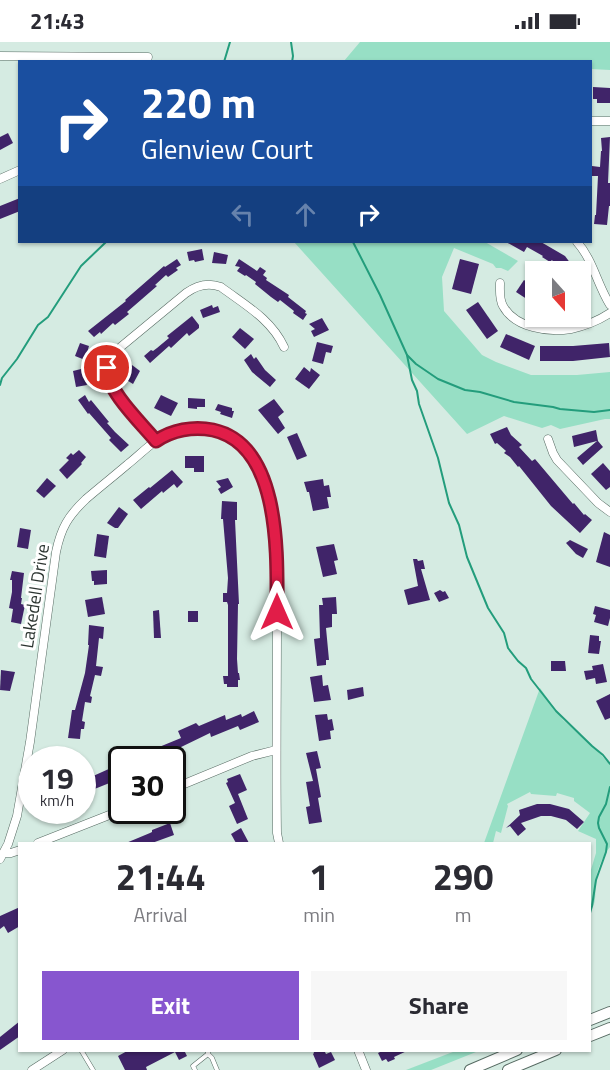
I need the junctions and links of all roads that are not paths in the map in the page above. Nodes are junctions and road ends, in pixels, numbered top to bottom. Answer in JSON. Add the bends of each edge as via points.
{"nodes":[{"id":1,"x":0,"y":56,"type":"edge"},
{"id":2,"x":148,"y":57,"type":"dead end"},
{"id":3,"x":69,"y":59,"type":"edge"},
{"id":4,"x":592,"y":121,"type":"edge"},
{"id":5,"x":610,"y":121,"type":"edge"},
{"id":6,"x":18,"y":171,"type":"edge"},
{"id":7,"x":0,"y":179,"type":"edge"},
{"id":8,"x":578,"y":243,"type":"edge"},
{"id":9,"x":500,"y":283,"type":"dead end"},
{"id":10,"x":610,"y":305,"type":"edge"},
{"id":11,"x":610,"y":313,"type":"edge"},
{"id":12,"x":284,"y":347,"type":"dead end"},
{"id":13,"x":548,"y":439,"type":"dead end"},
{"id":14,"x":156,"y":441,"type":"junction"},
{"id":15,"x":610,"y":512,"type":"edge"},
{"id":16,"x":276,"y":750,"type":"junction"},
{"id":17,"x":186,"y":783,"type":"edge"},
{"id":18,"x":108,"y":816,"type":"edge"},
{"id":19,"x":41,"y":842,"type":"edge"},
{"id":20,"x":279,"y":842,"type":"edge"},
{"id":21,"x":18,"y":851,"type":"edge"},
{"id":22,"x":2,"y":856,"type":"edge"},
{"id":23,"x":610,"y":1012,"type":"edge"},
{"id":24,"x":591,"y":1020,"type":"edge"},
{"id":25,"x":610,"y":1028,"type":"edge"},
{"id":26,"x":591,"y":1036,"type":"edge"},
{"id":27,"x":60,"y":1052,"type":"edge"},
{"id":28,"x":82,"y":1052,"type":"edge"},
{"id":29,"x":208,"y":1052,"type":"edge"},
{"id":30,"x":359,"y":1052,"type":"edge"},
{"id":31,"x":512,"y":1052,"type":"edge"},
{"id":32,"x":551,"y":1052,"type":"edge"},
{"id":33,"x":32,"y":1070,"type":"edge"},
{"id":34,"x":92,"y":1070,"type":"edge"},
{"id":35,"x":195,"y":1070,"type":"edge"},
{"id":36,"x":217,"y":1070,"type":"edge"},
{"id":37,"x":366,"y":1070,"type":"edge"},
{"id":38,"x":470,"y":1070,"type":"edge"},
{"id":39,"x":508,"y":1070,"type":"edge"}],
"edges":[{"from":1,"to":3,"type":"street"},
{"from":2,"to":3,"type":"street"},
{"from":4,"to":5,"type":"street"},
{"from":6,"to":7,"type":"street"},
{"from":8,"to":10,"type":"street","via":[[591,261]]},
{"from":9,"to":11,"type":"street","via":[[501,300],[508,313],[539,328],[569,329]]},
{"from":12,"to":14,"type":"street","via":[[266,320],[221,287],[200,285],[186,293],[117,350],[107,368],[117,394]]},
{"from":13,"to":15,"type":"street","via":[[557,460]]},
{"from":14,"to":16,"type":"street","name":"Lakedell Drive","via":[[192,428],[217,431],[245,449],[266,487],[277,562]]},
{"from":14,"to":22,"type":"street","name":"Lakedell Drive","via":[[86,499],[62,529],[17,816]]},
{"from":16,"to":17,"type":"street"},
{"from":16,"to":20,"type":"street","name":"Lakedell Drive"},
{"from":18,"to":19,"type":"street"},
{"from":21,"to":22,"type":"street"},
{"from":23,"to":24,"type":"main road"},
{"from":25,"to":26,"type":"main road"},
{"from":27,"to":33,"type":"street"},
{"from":28,"to":34,"type":"lane"},
{"from":29,"to":35,"type":"lane","via":[[193,1066]]},
{"from":29,"to":36,"type":"lane"},
{"from":30,"to":37,"type":"street"},
{"from":31,"to":38,"type":"main road"},
{"from":32,"to":39,"type":"main road"}]}
